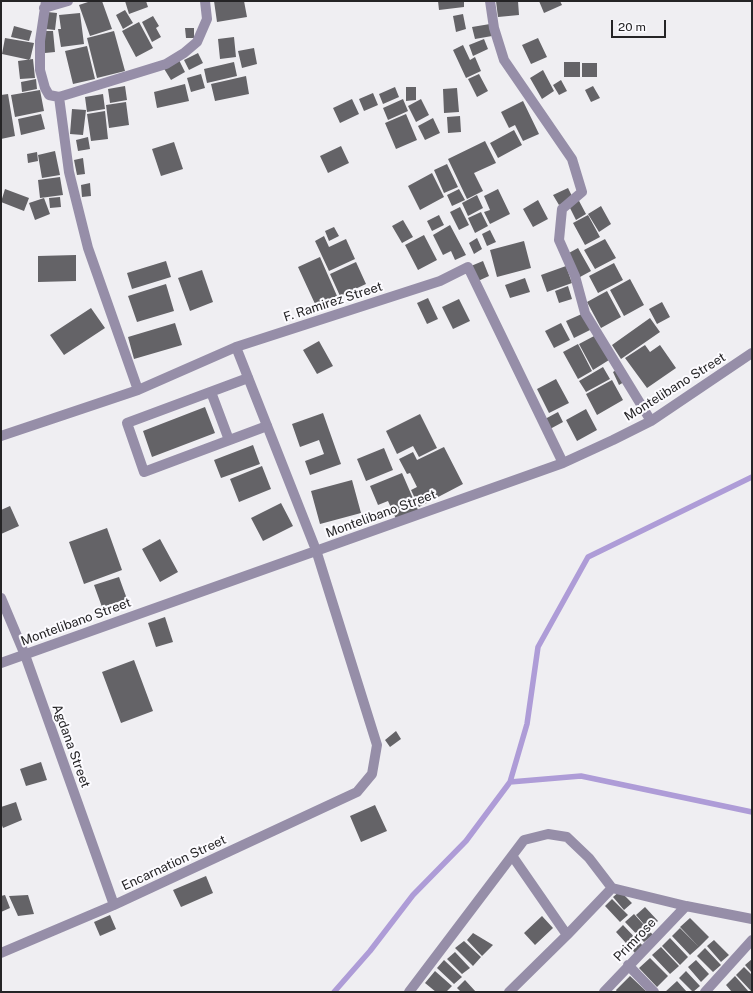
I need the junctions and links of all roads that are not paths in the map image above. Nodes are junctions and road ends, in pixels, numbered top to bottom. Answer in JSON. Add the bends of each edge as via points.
{"nodes":[{"id":1,"x":68,"y":1,"type":"edge"},
{"id":2,"x":205,"y":1,"type":"edge"},
{"id":3,"x":490,"y":1,"type":"edge"},
{"id":4,"x":45,"y":5,"type":"edge"},
{"id":5,"x":58,"y":98,"type":"junction"},
{"id":6,"x":236,"y":347,"type":"junction"},
{"id":7,"x":752,"y":353,"type":"edge"},
{"id":8,"x":248,"y":378,"type":"junction"},
{"id":9,"x":138,"y":390,"type":"junction"},
{"id":10,"x":211,"y":392,"type":"junction"},
{"id":11,"x":651,"y":421,"type":"junction"},
{"id":12,"x":267,"y":426,"type":"junction"},
{"id":13,"x":1,"y":436,"type":"edge"},
{"id":14,"x":229,"y":440,"type":"junction"},
{"id":15,"x":562,"y":463,"type":"junction"},
{"id":16,"x":316,"y":550,"type":"junction"},
{"id":17,"x":1,"y":598,"type":"edge"},
{"id":18,"x":24,"y":655,"type":"junction"},
{"id":19,"x":1,"y":663,"type":"edge"},
{"id":20,"x":513,"y":857,"type":"junction"},
{"id":21,"x":612,"y":888,"type":"junction"},
{"id":22,"x":114,"y":905,"type":"junction"},
{"id":23,"x":686,"y":906,"type":"junction"},
{"id":24,"x":752,"y":919,"type":"edge"},
{"id":25,"x":567,"y":936,"type":"junction"},
{"id":26,"x":752,"y":940,"type":"edge"},
{"id":27,"x":1,"y":953,"type":"edge"},
{"id":28,"x":628,"y":965,"type":"junction"},
{"id":29,"x":409,"y":992,"type":"edge"},
{"id":30,"x":509,"y":992,"type":"edge"},
{"id":31,"x":604,"y":992,"type":"edge"},
{"id":32,"x":654,"y":992,"type":"edge"},
{"id":33,"x":705,"y":992,"type":"edge"}],
"edges":[{"from":1,"to":4,"type":"street"},
{"from":2,"to":5,"type":"street","via":[[207,19],[197,42],[184,53],[166,64]]},
{"from":3,"to":11,"type":"street","via":[[494,28],[504,60],[572,159],[582,192],[562,209],[559,240],[575,276],[585,313]]},
{"from":4,"to":5,"type":"street","via":[[40,40],[40,70],[49,95]]},
{"from":5,"to":9,"type":"street","via":[[69,172],[88,248]]},
{"from":6,"to":8,"type":"street"},
{"from":6,"to":9,"type":"street","name":"F. Ramirez Street"},
{"from":6,"to":15,"type":"street","name":"F. Ramirez Street","via":[[440,281],[468,267]]},
{"from":7,"to":11,"type":"street","name":"Montelibano Street"},
{"from":8,"to":10,"type":"street"},
{"from":8,"to":12,"type":"street"},
{"from":9,"to":13,"type":"street","name":"F. Ramirez Street"},
{"from":10,"to":14,"type":"street"},
{"from":10,"to":14,"type":"street","via":[[127,423],[144,472]]},
{"from":11,"to":15,"type":"street","name":"Montelibano Street"},
{"from":12,"to":14,"type":"street"},
{"from":12,"to":16,"type":"street"},
{"from":15,"to":16,"type":"street","name":"Montelibano Street"},
{"from":16,"to":18,"type":"street","name":"Montelibano Street"},
{"from":16,"to":22,"type":"street","name":"Encarnation Street","via":[[377,745],[372,774],[357,792]]},
{"from":17,"to":18,"type":"street","name":"Agdana Street"},
{"from":18,"to":19,"type":"street","name":"Montelibano Street"},
{"from":18,"to":22,"type":"street","name":"Agdana Street"},
{"from":20,"to":21,"type":"street","via":[[524,840],[548,834],[567,837],[589,858]]},
{"from":20,"to":25,"type":"street"},
{"from":20,"to":29,"type":"street"},
{"from":21,"to":23,"type":"street"},
{"from":21,"to":25,"type":"street"},
{"from":22,"to":27,"type":"street","name":"Encarnation Street"},
{"from":23,"to":24,"type":"street"},
{"from":23,"to":28,"type":"street","name":"Primrose"},
{"from":25,"to":30,"type":"street"},
{"from":26,"to":33,"type":"street"},
{"from":28,"to":31,"type":"street","name":"Primrose"},
{"from":28,"to":32,"type":"street"}]}
